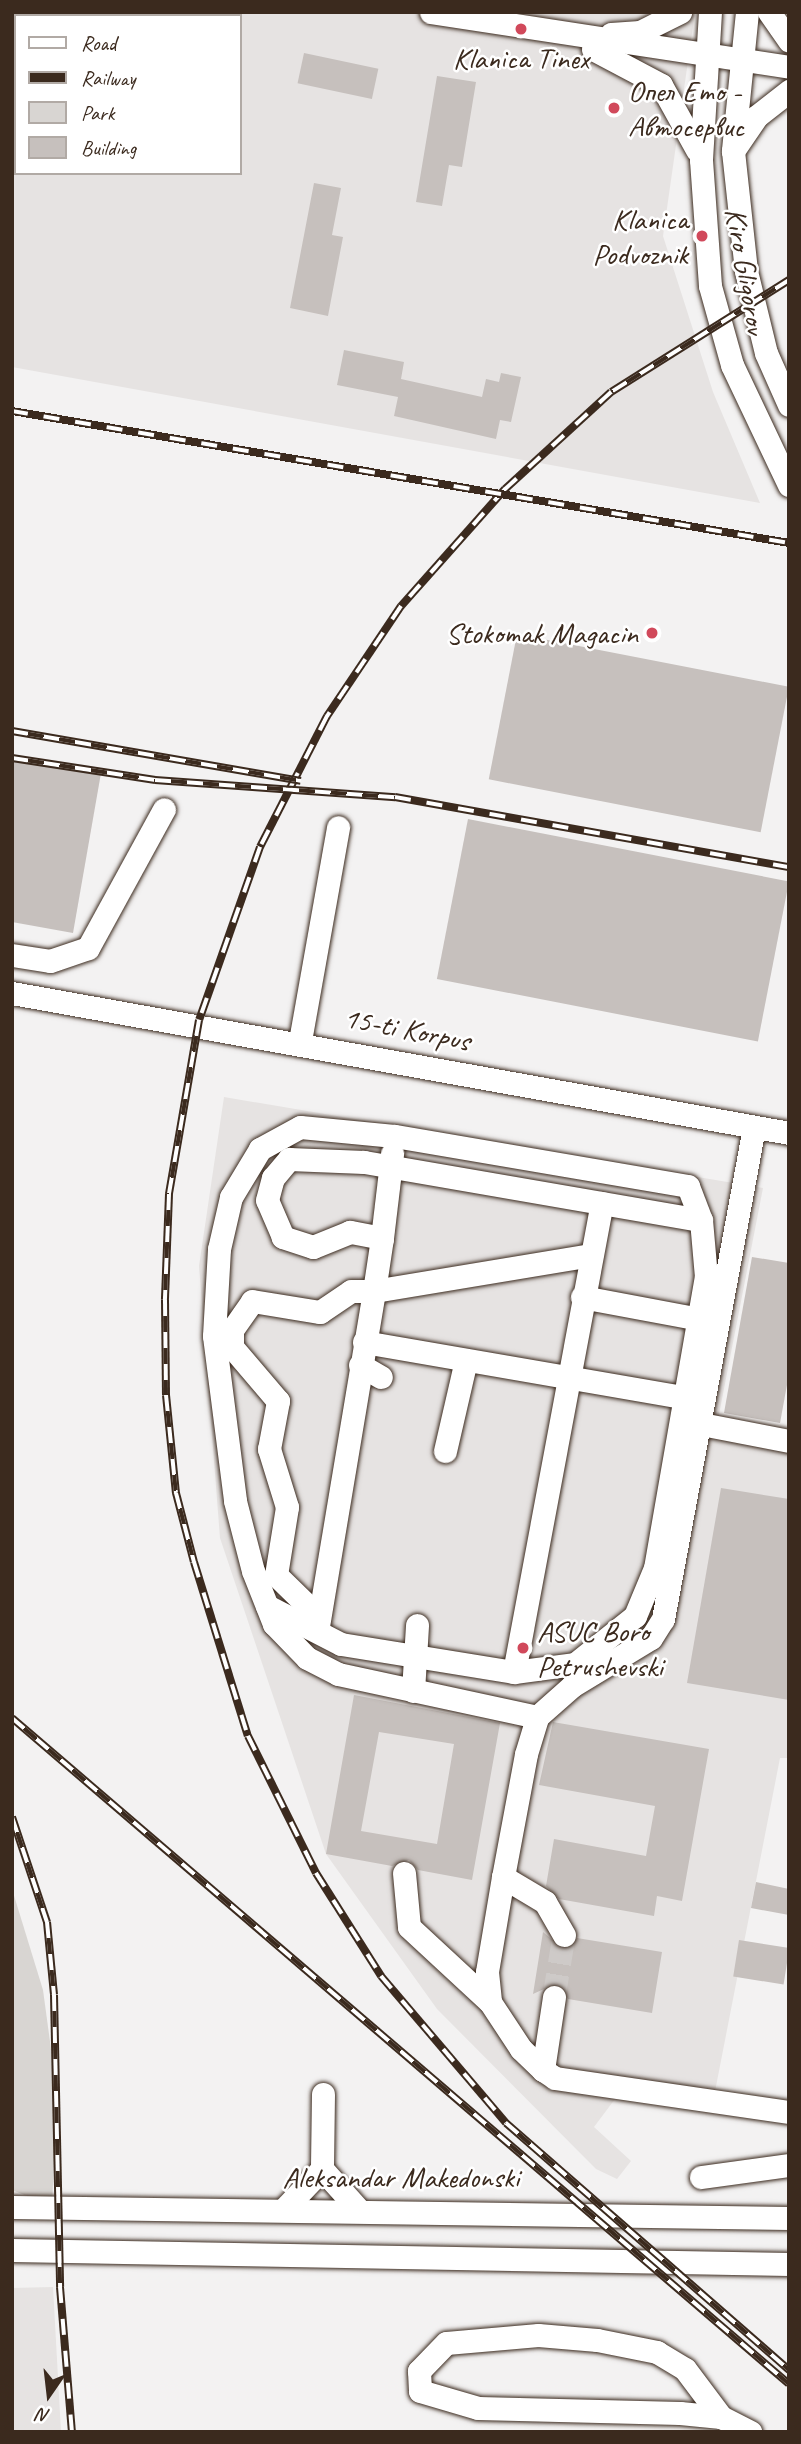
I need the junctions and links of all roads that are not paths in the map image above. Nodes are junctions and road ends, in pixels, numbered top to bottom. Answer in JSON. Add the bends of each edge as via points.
{"nodes":[{"id":1,"x":431,"y":12,"type":"edge"},
{"id":2,"x":680,"y":12,"type":"edge"},
{"id":3,"x":710,"y":12,"type":"edge"},
{"id":4,"x":747,"y":12,"type":"edge"},
{"id":5,"x":769,"y":12,"type":"edge"},
{"id":6,"x":568,"y":37,"type":"junction"},
{"id":7,"x":789,"y":41,"type":"edge"},
{"id":8,"x":705,"y":56,"type":"junction"},
{"id":9,"x":739,"y":60,"type":"junction"},
{"id":10,"x":789,"y":67,"type":"edge"},
{"id":11,"x":789,"y":91,"type":"edge"},
{"id":12,"x":733,"y":150,"type":"junction"},
{"id":13,"x":701,"y":160,"type":"junction"},
{"id":14,"x":778,"y":355,"type":"edge"},
{"id":15,"x":789,"y":405,"type":"edge"},
{"id":16,"x":789,"y":485,"type":"edge"},
{"id":17,"x":164,"y":809,"type":"dead end"},
{"id":18,"x":338,"y":827,"type":"dead end"},
{"id":19,"x":12,"y":955,"type":"edge"},
{"id":20,"x":12,"y":993,"type":"edge"},
{"id":21,"x":300,"y":1041,"type":"junction"},
{"id":22,"x":754,"y":1127,"type":"junction"},
{"id":23,"x":789,"y":1133,"type":"edge"},
{"id":24,"x":394,"y":1136,"type":"junction"},
{"id":25,"x":390,"y":1167,"type":"junction"},
{"id":26,"x":602,"y":1203,"type":"junction"},
{"id":27,"x":701,"y":1220,"type":"junction"},
{"id":28,"x":382,"y":1238,"type":"junction"},
{"id":29,"x":591,"y":1255,"type":"junction"},
{"id":30,"x":374,"y":1291,"type":"junction"},
{"id":31,"x":582,"y":1297,"type":"junction"},
{"id":32,"x":699,"y":1319,"type":"junction"},
{"id":33,"x":223,"y":1333,"type":"junction"},
{"id":34,"x":364,"y":1342,"type":"junction"},
{"id":35,"x":466,"y":1360,"type":"junction"},
{"id":36,"x":360,"y":1365,"type":"junction"},
{"id":37,"x":381,"y":1377,"type":"dead end"},
{"id":38,"x":567,"y":1378,"type":"junction"},
{"id":39,"x":687,"y":1398,"type":"junction"},
{"id":40,"x":701,"y":1424,"type":"junction"},
{"id":41,"x":789,"y":1441,"type":"edge"},
{"id":42,"x":445,"y":1451,"type":"dead end"},
{"id":43,"x":268,"y":1606,"type":"junction"},
{"id":44,"x":416,"y":1625,"type":"dead end"},
{"id":45,"x":318,"y":1626,"type":"junction"},
{"id":46,"x":414,"y":1656,"type":"junction"},
{"id":47,"x":514,"y":1672,"type":"junction"},
{"id":48,"x":413,"y":1690,"type":"junction"},
{"id":49,"x":537,"y":1717,"type":"junction"},
{"id":50,"x":404,"y":1872,"type":"dead end"},
{"id":51,"x":503,"y":1877,"type":"junction"},
{"id":52,"x":564,"y":1936,"type":"tunnel mouth"},
{"id":53,"x":554,"y":1997,"type":"tunnel mouth"},
{"id":54,"x":490,"y":2001,"type":"junction"},
{"id":55,"x":543,"y":2070,"type":"junction"},
{"id":56,"x":323,"y":2094,"type":"dead end"},
{"id":57,"x":789,"y":2112,"type":"edge"},
{"id":58,"x":789,"y":2165,"type":"edge"},
{"id":59,"x":322,"y":2169,"type":"junction"},
{"id":60,"x":701,"y":2177,"type":"dead end"},
{"id":61,"x":12,"y":2190,"type":"edge"},
{"id":62,"x":52,"y":2206,"type":"junction"},
{"id":63,"x":12,"y":2207,"type":"edge"},
{"id":64,"x":285,"y":2208,"type":"junction"},
{"id":65,"x":358,"y":2209,"type":"junction"},
{"id":66,"x":789,"y":2211,"type":"edge"},
{"id":67,"x":739,"y":2218,"type":"junction"},
{"id":68,"x":789,"y":2218,"type":"edge"},
{"id":69,"x":12,"y":2250,"type":"edge"},
{"id":70,"x":789,"y":2264,"type":"edge"},
{"id":71,"x":721,"y":2417,"type":"junction"},
{"id":72,"x":750,"y":2432,"type":"edge"}],
"edges":[{"from":1,"to":6,"type":"street"},
{"from":2,"to":6,"type":"street","via":[[640,32]]},
{"from":3,"to":8,"type":"street","name":"Kiro Gligorov"},
{"from":4,"to":9,"type":"street","name":"Kiro Gligorov"},
{"from":5,"to":7,"type":"street"},
{"from":6,"to":8,"type":"street"},
{"from":6,"to":13,"type":"street","via":[[661,85]]},
{"from":8,"to":9,"type":"street"},
{"from":8,"to":13,"type":"street","name":"Kiro Gligorov"},
{"from":9,"to":10,"type":"street"},
{"from":9,"to":12,"type":"street","name":"Kiro Gligorov"},
{"from":11,"to":12,"type":"street","via":[[757,116]]},
{"from":12,"to":14,"type":"street","name":"Kiro Gligorov","via":[[746,271]]},
{"from":13,"to":16,"type":"street","name":"Kiro Gligorov","via":[[702,236],[722,335],[745,398]]},
{"from":14,"to":15,"type":"street","name":"Kiro Gligorov"},
{"from":17,"to":19,"type":"street","via":[[88,948],[50,961]]},
{"from":18,"to":21,"type":"street"},
{"from":20,"to":21,"type":"street","name":"15-ti Korpus"},
{"from":21,"to":22,"type":"street","name":"15-ti Korpus"},
{"from":22,"to":23,"type":"street","name":"15-ti Korpus"},
{"from":22,"to":40,"type":"street"},
{"from":24,"to":25,"type":"street"},
{"from":24,"to":27,"type":"street","via":[[688,1186]]},
{"from":24,"to":33,"type":"street","via":[[300,1128],[260,1149],[231,1197],[219,1249]]},
{"from":25,"to":26,"type":"street"},
{"from":25,"to":28,"type":"street"},
{"from":25,"to":28,"type":"street","via":[[307,1155],[289,1159],[273,1178],[267,1200],[283,1237],[313,1247],[350,1232]]},
{"from":26,"to":27,"type":"street"},
{"from":26,"to":29,"type":"street"},
{"from":27,"to":32,"type":"street","via":[[706,1277]]},
{"from":28,"to":30,"type":"street"},
{"from":29,"to":30,"type":"street"},
{"from":29,"to":31,"type":"street"},
{"from":30,"to":33,"type":"street","via":[[351,1291],[320,1312],[252,1301]]},
{"from":30,"to":34,"type":"street"},
{"from":31,"to":32,"type":"street"},
{"from":31,"to":38,"type":"street"},
{"from":32,"to":39,"type":"street"},
{"from":33,"to":43,"type":"street","via":[[235,1501]]},
{"from":33,"to":45,"type":"street","via":[[278,1401],[269,1449],[287,1507],[276,1575]]},
{"from":34,"to":35,"type":"street"},
{"from":34,"to":36,"type":"street"},
{"from":35,"to":38,"type":"street"},
{"from":35,"to":42,"type":"street"},
{"from":36,"to":37,"type":"street"},
{"from":36,"to":45,"type":"street"},
{"from":38,"to":39,"type":"street"},
{"from":38,"to":47,"type":"street"},
{"from":39,"to":47,"type":"street","via":[[655,1568],[635,1616],[575,1664]]},
{"from":40,"to":41,"type":"street"},
{"from":40,"to":49,"type":"street","via":[[658,1630]]},
{"from":43,"to":45,"type":"street"},
{"from":43,"to":48,"type":"street","via":[[274,1623],[307,1658],[338,1674]]},
{"from":44,"to":46,"type":"street"},
{"from":45,"to":46,"type":"street"},
{"from":46,"to":47,"type":"street"},
{"from":46,"to":48,"type":"street"},
{"from":48,"to":49,"type":"street"},
{"from":49,"to":51,"type":"street"},
{"from":50,"to":54,"type":"street","via":[[409,1927]]},
{"from":51,"to":52,"type":"street","via":[[545,1902]]},
{"from":51,"to":54,"type":"street","via":[[487,1972]]},
{"from":53,"to":55,"type":"street"},
{"from":54,"to":55,"type":"street","via":[[521,2049]]},
{"from":55,"to":57,"type":"street","via":[[572,2085]]},
{"from":56,"to":59,"type":"street"},
{"from":58,"to":60,"type":"street"},
{"from":59,"to":64,"type":"street"},
{"from":59,"to":65,"type":"street"},
{"from":61,"to":62,"type":"street"},
{"from":62,"to":63,"type":"street","name":"Aleksandar Makedonski"},
{"from":62,"to":64,"type":"street","name":"Aleksandar Makedonski"},
{"from":64,"to":65,"type":"street","name":"Aleksandar Makedonski"},
{"from":65,"to":67,"type":"street","name":"Aleksandar Makedonski"},
{"from":66,"to":67,"type":"street"},
{"from":67,"to":68,"type":"street","name":"Aleksandar Makedonski"},
{"from":69,"to":70,"type":"street"},
{"from":71,"to":71,"type":"street","via":[[685,2369],[657,2352],[597,2340],[538,2335],[446,2343],[429,2353],[419,2371],[420,2391],[478,2409]]},
{"from":71,"to":72,"type":"street"}]}
